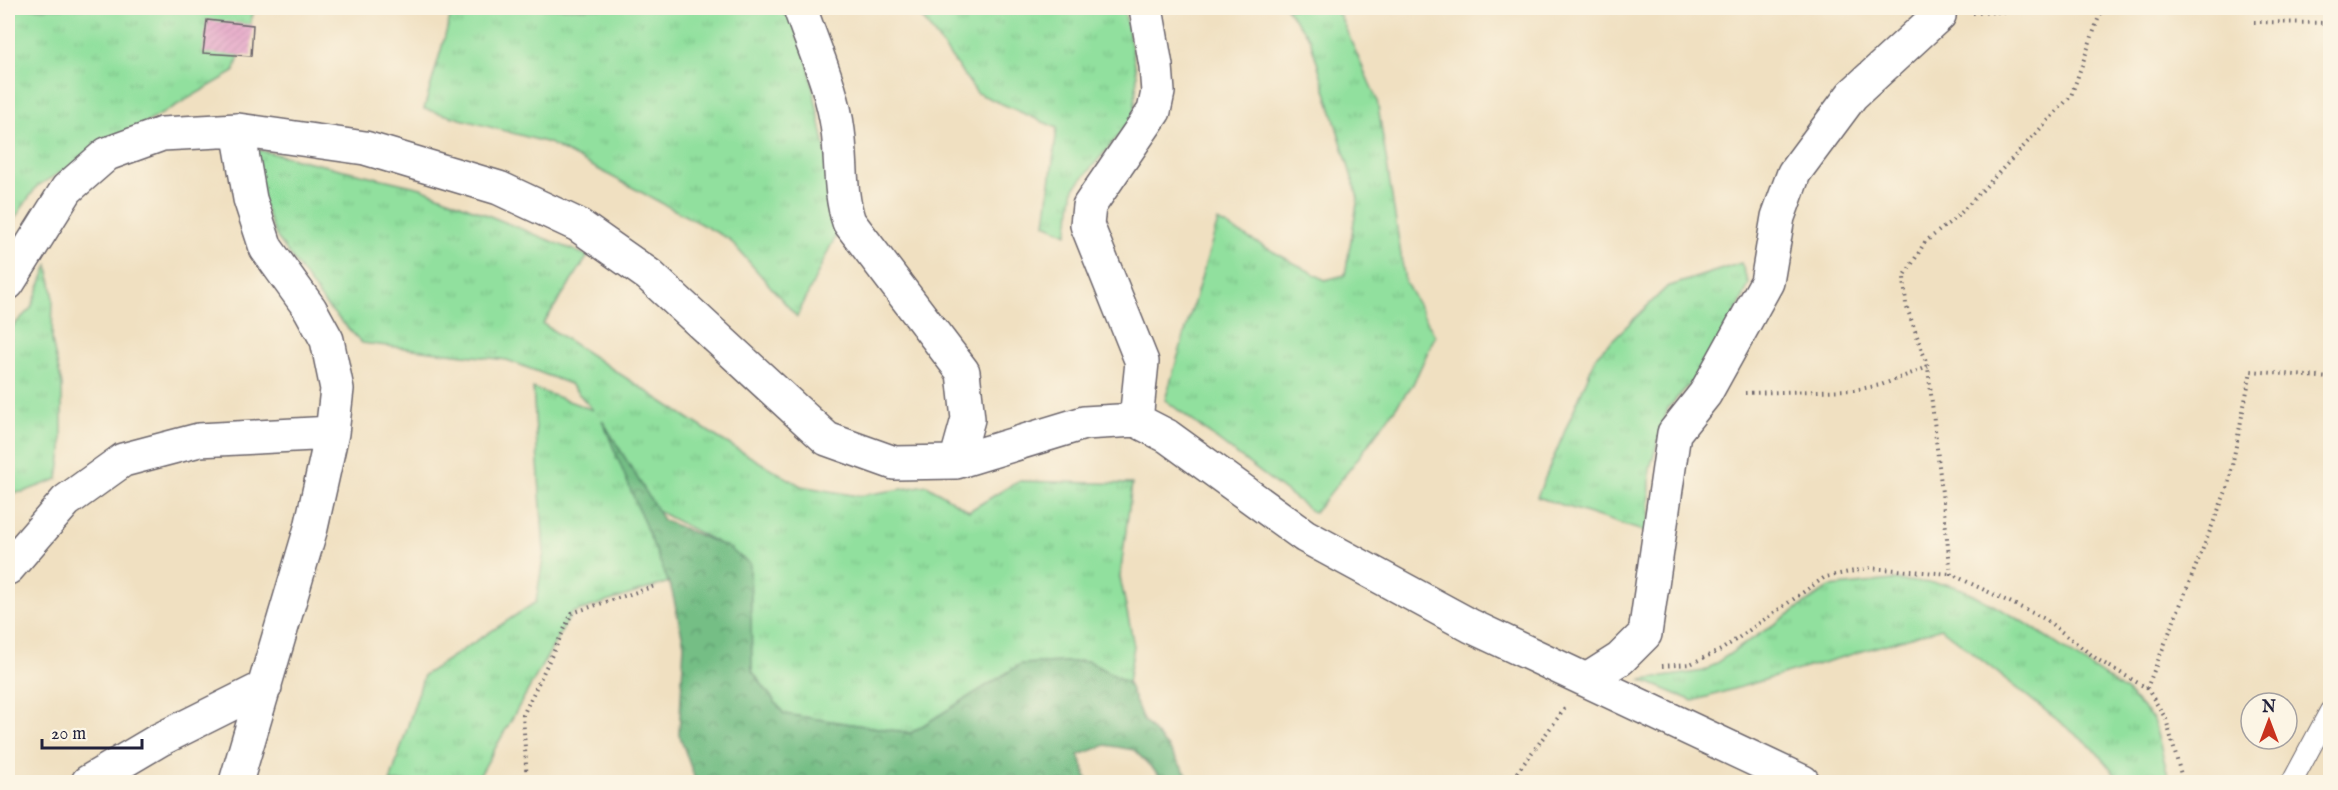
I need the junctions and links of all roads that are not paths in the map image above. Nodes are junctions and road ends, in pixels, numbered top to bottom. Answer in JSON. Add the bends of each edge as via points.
{"nodes":[{"id":1,"x":800,"y":8,"type":"edge"},
{"id":2,"x":1146,"y":8,"type":"edge"},
{"id":3,"x":1938,"y":11,"type":"edge"},
{"id":4,"x":238,"y":130,"type":"junction"},
{"id":5,"x":8,"y":283,"type":"edge"},
{"id":6,"x":1136,"y":420,"type":"junction"},
{"id":7,"x":332,"y":433,"type":"junction"},
{"id":8,"x":956,"y":462,"type":"junction"},
{"id":9,"x":8,"y":568,"type":"edge"},
{"id":10,"x":1587,"y":680,"type":"junction"},
{"id":11,"x":265,"y":687,"type":"junction"},
{"id":12,"x":2331,"y":711,"type":"edge"},
{"id":13,"x":88,"y":783,"type":"edge"},
{"id":14,"x":236,"y":783,"type":"edge"},
{"id":15,"x":1803,"y":783,"type":"edge"},
{"id":16,"x":2292,"y":783,"type":"edge"}],
"edges":[{"from":1,"to":8,"type":"street","via":[[833,104],[843,205],[849,222],[963,372],[968,419]]},
{"from":2,"to":6,"type":"street","via":[[1156,66],[1158,92],[1154,111],[1089,206],[1087,225],[1142,362]]},
{"from":3,"to":10,"type":"street","via":[[1852,95],[1794,173],[1778,217],[1767,282],[1705,394],[1674,433],[1645,634],[1620,659]]},
{"from":4,"to":5,"type":"street","via":[[162,134],[107,154],[67,189]]},
{"from":4,"to":7,"type":"street","via":[[250,199],[266,248],[327,340],[338,389]]},
{"from":4,"to":8,"type":"street","via":[[365,148],[509,193],[578,225],[649,275],[827,439],[894,463]]},
{"from":6,"to":8,"type":"street","via":[[1084,423]]},
{"from":6,"to":10,"type":"street","via":[[1167,436],[1305,536],[1471,626]]},
{"from":7,"to":9,"type":"street","via":[[199,440],[123,460],[66,501]]},
{"from":7,"to":11,"type":"street","via":[[311,528]]},
{"from":10,"to":15,"type":"street"},
{"from":11,"to":13,"type":"street","via":[[159,740]]},
{"from":11,"to":14,"type":"street"},
{"from":12,"to":16,"type":"lane"}]}
